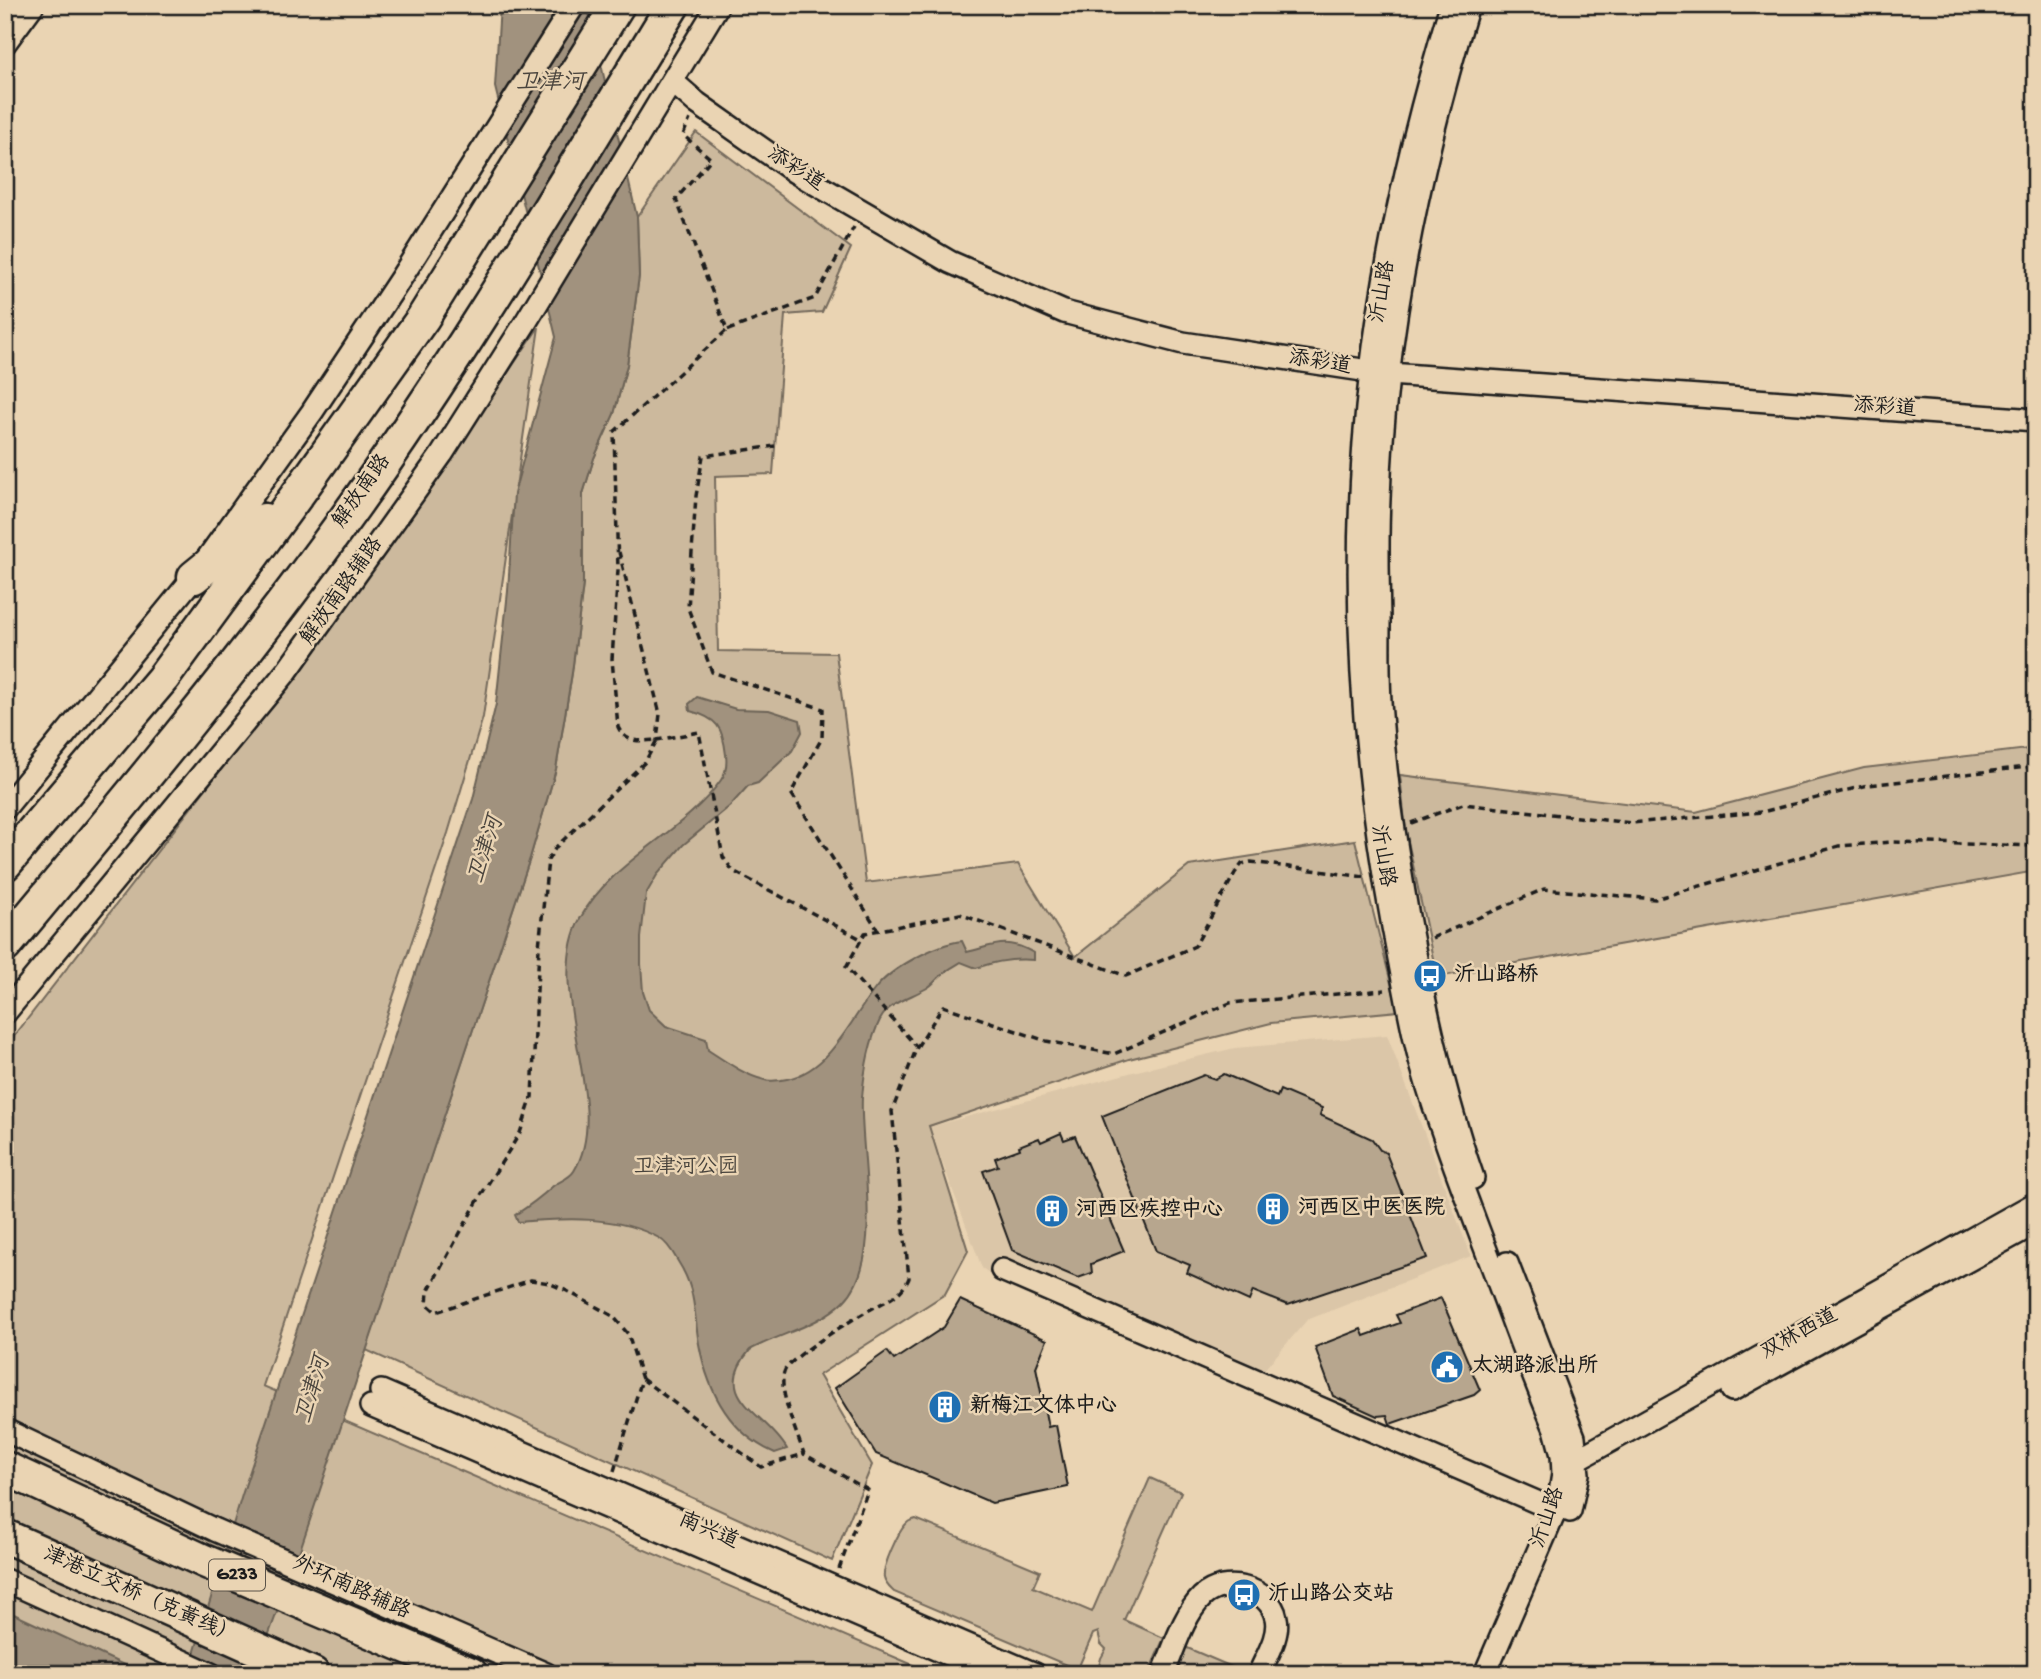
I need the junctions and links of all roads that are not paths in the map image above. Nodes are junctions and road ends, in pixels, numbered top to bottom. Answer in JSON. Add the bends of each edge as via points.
{"nodes":[{"id":1,"x":13,"y":5,"type":"edge"},
{"id":2,"x":33,"y":5,"type":"edge"},
{"id":3,"x":573,"y":5,"type":"edge"},
{"id":4,"x":618,"y":5,"type":"edge"},
{"id":5,"x":673,"y":5,"type":"edge"},
{"id":6,"x":718,"y":5,"type":"edge"},
{"id":7,"x":1451,"y":5,"type":"edge"},
{"id":8,"x":1468,"y":5,"type":"edge"},
{"id":9,"x":5,"y":16,"type":"edge"},
{"id":10,"x":5,"y":43,"type":"edge"},
{"id":11,"x":673,"y":82,"type":"junction"},
{"id":12,"x":1380,"y":373,"type":"junction"},
{"id":13,"x":2036,"y":420,"type":"edge"},
{"id":14,"x":300,"y":491,"type":"junction"},
{"id":15,"x":194,"y":577,"type":"junction"},
{"id":16,"x":5,"y":808,"type":"edge"},
{"id":17,"x":5,"y":864,"type":"edge"},
{"id":18,"x":5,"y":946,"type":"edge"},
{"id":19,"x":5,"y":1013,"type":"edge"},
{"id":20,"x":2036,"y":1203,"type":"edge"},
{"id":21,"x":2036,"y":1223,"type":"edge"},
{"id":22,"x":1002,"y":1270,"type":"dead end"},
{"id":23,"x":5,"y":1430,"type":"edge"},
{"id":24,"x":1570,"y":1467,"type":"junction"},
{"id":25,"x":5,"y":1468,"type":"edge"},
{"id":26,"x":1548,"y":1507,"type":"dead end"},
{"id":27,"x":5,"y":1536,"type":"edge"},
{"id":28,"x":5,"y":1580,"type":"edge"},
{"id":29,"x":211,"y":1674,"type":"edge"},
{"id":30,"x":313,"y":1674,"type":"edge"},
{"id":31,"x":471,"y":1674,"type":"edge"},
{"id":32,"x":546,"y":1674,"type":"edge"},
{"id":33,"x":994,"y":1674,"type":"edge"},
{"id":34,"x":1035,"y":1674,"type":"edge"},
{"id":35,"x":1163,"y":1674,"type":"edge"},
{"id":36,"x":1259,"y":1674,"type":"edge"},
{"id":37,"x":1485,"y":1674,"type":"edge"},
{"id":38,"x":1500,"y":1674,"type":"edge"}],
"edges":[{"from":1,"to":9,"type":"street"},
{"from":2,"to":10,"type":"street"},
{"from":3,"to":15,"type":"street","via":[[312,412]]},
{"from":4,"to":14,"type":"highway","via":[[423,318]]},
{"from":5,"to":18,"type":"highway","name":"解放南路","via":[[462,348],[346,519],[212,695]]},
{"from":6,"to":11,"type":"street"},
{"from":7,"to":12,"type":"street","name":"沂山路","via":[[1398,216]]},
{"from":8,"to":12,"type":"street","name":"沂山路","via":[[1416,204]]},
{"from":11,"to":12,"type":"street","name":"添彩道","via":[[795,172],[862,213],[950,262],[1064,312],[1183,343]]},
{"from":11,"to":19,"type":"street","name":"解放南路辅路","via":[[442,454],[286,671]]},
{"from":12,"to":13,"type":"street","name":"添彩道"},
{"from":12,"to":24,"type":"street","name":"沂山路","via":[[1380,712],[1393,830],[1435,1044],[1464,1150],[1574,1437]]},
{"from":12,"to":24,"type":"street","name":"沂山路","via":[[1363,458],[1360,592],[1371,785],[1384,879],[1435,1112]]},
{"from":14,"to":15,"type":"highway"},
{"from":14,"to":17,"type":"highway","via":[[163,678]]},
{"from":15,"to":16,"type":"street"},
{"from":20,"to":24,"type":"street","name":"双林西道"},
{"from":21,"to":24,"type":"street","name":"双林西道"},
{"from":22,"to":26,"type":"street"},
{"from":23,"to":32,"type":"street","name":"外环南路辅路","via":[[215,1530]]},
{"from":24,"to":37,"type":"street","name":"沂山路","via":[[1548,1530]]},
{"from":24,"to":38,"type":"street","name":"沂山路","via":[[1568,1514]]},
{"from":25,"to":31,"type":"highway","number":"G233","via":[[204,1561]]},
{"from":27,"to":30,"type":"highway","name":"津港立交桥（克黄线）"},
{"from":28,"to":29,"type":"street"},
{"from":33,"to":34,"type":"street","name":"南兴道","via":[[376,1399],[608,1489]]},
{"from":35,"to":36,"type":"street","via":[[1195,1605],[1208,1592],[1230,1585],[1257,1594],[1276,1615],[1275,1635]]}]}
